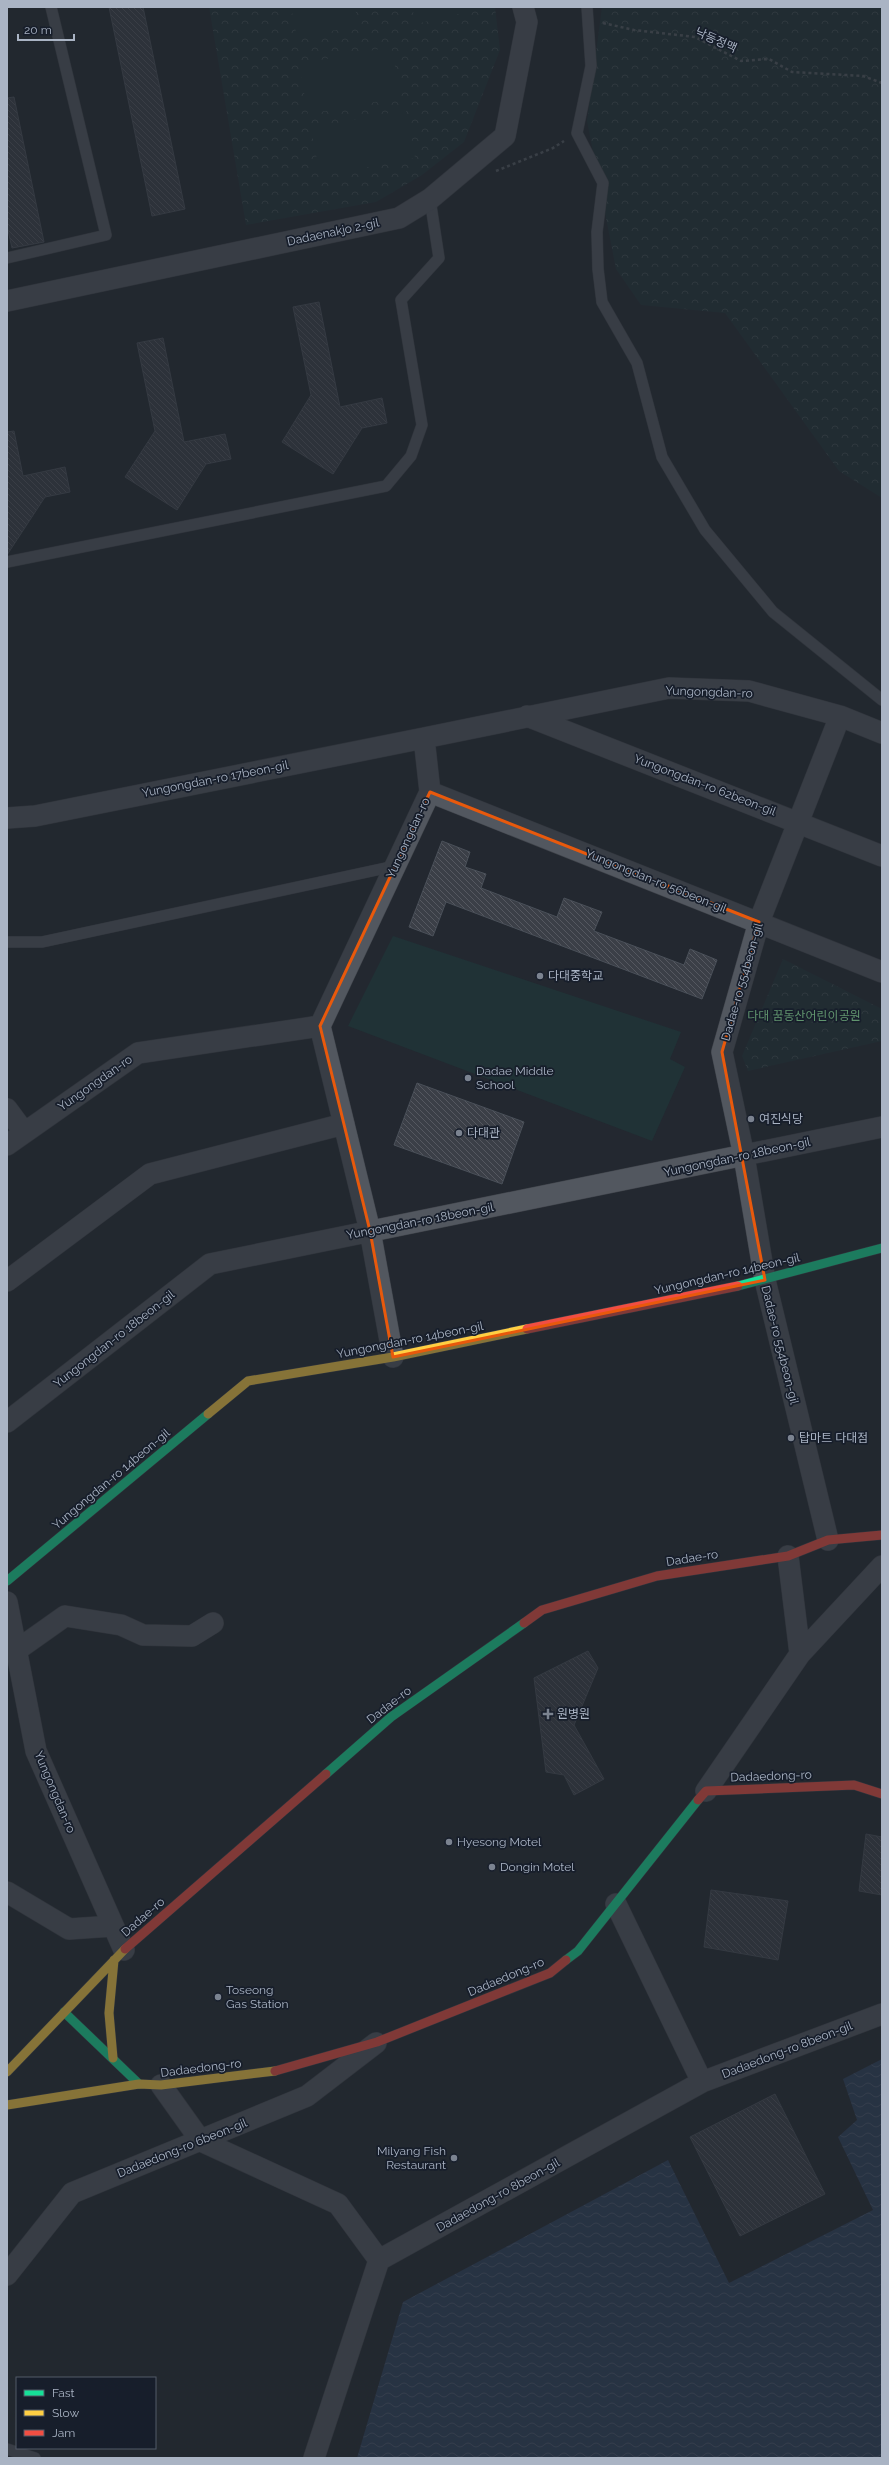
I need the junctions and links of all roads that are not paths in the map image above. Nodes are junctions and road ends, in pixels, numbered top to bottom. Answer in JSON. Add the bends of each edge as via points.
{"nodes":[{"id":1,"x":51,"y":7,"type":"edge"},
{"id":2,"x":522,"y":7,"type":"edge"},
{"id":3,"x":587,"y":7,"type":"edge"},
{"id":4,"x":430,"y":199,"type":"junction"},
{"id":5,"x":7,"y":258,"type":"edge"},
{"id":6,"x":7,"y":301,"type":"edge"},
{"id":7,"x":7,"y":562,"type":"edge"},
{"id":8,"x":882,"y":700,"type":"edge"},
{"id":9,"x":527,"y":716,"type":"junction"},
{"id":10,"x":840,"y":716,"type":"junction"},
{"id":11,"x":882,"y":733,"type":"edge"},
{"id":12,"x":424,"y":738,"type":"junction"},
{"id":13,"x":430,"y":792,"type":"junction"},
{"id":14,"x":7,"y":818,"type":"edge"},
{"id":15,"x":799,"y":822,"type":"junction"},
{"id":16,"x":882,"y":856,"type":"edge"},
{"id":17,"x":395,"y":866,"type":"junction"},
{"id":18,"x":759,"y":922,"type":"junction"},
{"id":19,"x":7,"y":942,"type":"edge"},
{"id":20,"x":882,"y":972,"type":"edge"},
{"id":21,"x":320,"y":1026,"type":"junction"},
{"id":22,"x":7,"y":1109,"type":"edge"},
{"id":23,"x":344,"y":1124,"type":"junction"},
{"id":24,"x":882,"y":1127,"type":"edge"},
{"id":25,"x":24,"y":1132,"type":"junction"},
{"id":26,"x":7,"y":1145,"type":"edge"},
{"id":27,"x":744,"y":1156,"type":"junction"},
{"id":28,"x":370,"y":1232,"type":"junction"},
{"id":29,"x":882,"y":1248,"type":"edge"},
{"id":30,"x":765,"y":1280,"type":"junction"},
{"id":31,"x":7,"y":1281,"type":"edge"},
{"id":32,"x":393,"y":1357,"type":"junction"},
{"id":33,"x":7,"y":1422,"type":"edge"},
{"id":34,"x":882,"y":1535,"type":"edge"},
{"id":35,"x":828,"y":1540,"type":"junction"},
{"id":36,"x":788,"y":1556,"type":"junction"},
{"id":37,"x":882,"y":1566,"type":"edge"},
{"id":38,"x":7,"y":1581,"type":"edge"},
{"id":39,"x":8,"y":1608,"type":"edge"},
{"id":40,"x":213,"y":1623,"type":"dead end"},
{"id":41,"x":17,"y":1650,"type":"junction"},
{"id":42,"x":800,"y":1654,"type":"junction"},
{"id":43,"x":706,"y":1791,"type":"junction"},
{"id":44,"x":882,"y":1794,"type":"edge"},
{"id":45,"x":7,"y":1892,"type":"edge"},
{"id":46,"x":616,"y":1904,"type":"junction"},
{"id":47,"x":113,"y":1926,"type":"junction"},
{"id":48,"x":119,"y":1955,"type":"junction"},
{"id":49,"x":64,"y":2012,"type":"junction"},
{"id":50,"x":882,"y":2014,"type":"edge"},
{"id":51,"x":376,"y":2042,"type":"junction"},
{"id":52,"x":113,"y":2058,"type":"junction"},
{"id":53,"x":7,"y":2072,"type":"edge"},
{"id":54,"x":702,"y":2082,"type":"junction"},
{"id":55,"x":139,"y":2084,"type":"junction"},
{"id":56,"x":161,"y":2085,"type":"junction"},
{"id":57,"x":7,"y":2105,"type":"edge"},
{"id":58,"x":201,"y":2141,"type":"junction"},
{"id":59,"x":379,"y":2260,"type":"junction"},
{"id":60,"x":7,"y":2275,"type":"edge"},
{"id":61,"x":7,"y":2449,"type":"edge"},
{"id":62,"x":35,"y":2458,"type":"edge"},
{"id":63,"x":314,"y":2458,"type":"edge"}],
"edges":[{"from":1,"to":5,"type":"lane","via":[[106,236]]},
{"from":2,"to":4,"type":"street","name":"Dadaenakjo 2-gil","via":[[526,22],[505,136]]},
{"from":3,"to":8,"type":"lane","via":[[591,66],[577,133],[602,183],[597,232],[602,302],[637,363],[662,457],[705,530],[773,612]]},
{"from":4,"to":6,"type":"street","name":"Dadaenakjo 2-gil","via":[[399,218]]},
{"from":4,"to":7,"type":"lane","via":[[439,258],[401,300],[422,424],[411,456],[386,486]]},
{"from":9,"to":10,"type":"street","name":"Yungongdan-ro","via":[[669,688],[749,691]]},
{"from":9,"to":12,"type":"street","name":"Yungongdan-ro"},
{"from":9,"to":15,"type":"street","name":"Yungongdan-ro 62beon-gil"},
{"from":10,"to":11,"type":"street","name":"Yungongdan-ro"},
{"from":10,"to":15,"type":"street","name":"Dadae-ro 554beon-gil"},
{"from":12,"to":13,"type":"street","name":"Yungongdan-ro"},
{"from":12,"to":14,"type":"street","name":"Yungongdan-ro 17beon-gil","via":[[35,816]]},
{"from":13,"to":17,"type":"street","name":"Yungongdan-ro"},
{"from":13,"to":18,"type":"street","name":"Yungongdan-ro 56beon-gil"},
{"from":15,"to":16,"type":"street","name":"Yungongdan-ro 62beon-gil"},
{"from":15,"to":18,"type":"street","name":"Dadae-ro 554beon-gil"},
{"from":17,"to":19,"type":"lane","via":[[42,942]]},
{"from":17,"to":21,"type":"street","name":"Yungongdan-ro"},
{"from":18,"to":20,"type":"street","name":"Yungongdan-ro 56beon-gil"},
{"from":18,"to":27,"type":"street","name":"Dadae-ro 554beon-gil","via":[[722,1052]]},
{"from":21,"to":23,"type":"street"},
{"from":21,"to":25,"type":"street","name":"Yungongdan-ro","via":[[138,1053]]},
{"from":22,"to":25,"type":"street"},
{"from":23,"to":28,"type":"street"},
{"from":23,"to":31,"type":"street","via":[[150,1174]]},
{"from":24,"to":27,"type":"street","name":"Yungongdan-ro 18beon-gil"},
{"from":25,"to":26,"type":"street","name":"Yungongdan-ro"},
{"from":27,"to":28,"type":"street","name":"Yungongdan-ro 18beon-gil"},
{"from":27,"to":30,"type":"street","name":"Dadae-ro 554beon-gil"},
{"from":28,"to":32,"type":"street"},
{"from":28,"to":33,"type":"street","name":"Yungongdan-ro 18beon-gil","via":[[210,1264]]},
{"from":29,"to":30,"type":"street","name":"Yungongdan-ro 14beon-gil"},
{"from":30,"to":32,"type":"street","name":"Yungongdan-ro 14beon-gil"},
{"from":30,"to":35,"type":"street","name":"Dadae-ro 554beon-gil"},
{"from":32,"to":38,"type":"street","name":"Yungongdan-ro 14beon-gil","via":[[248,1380]]},
{"from":34,"to":35,"type":"street","name":"Dadae-ro"},
{"from":35,"to":36,"type":"street","name":"Dadae-ro"},
{"from":36,"to":42,"type":"street"},
{"from":36,"to":48,"type":"street","name":"Dadae-ro","via":[[657,1576],[542,1610],[391,1717]]},
{"from":37,"to":42,"type":"street"},
{"from":39,"to":41,"type":"street","name":"Yungongdan-ro"},
{"from":40,"to":41,"type":"street","via":[[192,1636],[143,1635],[121,1625],[65,1616]]},
{"from":41,"to":47,"type":"street","name":"Yungongdan-ro","via":[[36,1751]]},
{"from":42,"to":43,"type":"street"},
{"from":43,"to":44,"type":"street","name":"Dadaedong-ro","via":[[854,1785]]},
{"from":43,"to":46,"type":"street","name":"Dadaedong-ro"},
{"from":45,"to":47,"type":"street","via":[[69,1930]]},
{"from":46,"to":51,"type":"street","name":"Dadaedong-ro","via":[[578,1952],[550,1973]]},
{"from":46,"to":54,"type":"street"},
{"from":47,"to":48,"type":"street","name":"Yungongdan-ro"},
{"from":48,"to":49,"type":"street","name":"Dadae-ro"},
{"from":48,"to":52,"type":"street","via":[[109,2013]]},
{"from":49,"to":52,"type":"street"},
{"from":49,"to":53,"type":"street","name":"Dadae-ro"},
{"from":50,"to":54,"type":"street","name":"Dadaedong-ro 8beon-gil"},
{"from":51,"to":56,"type":"street","name":"Dadaedong-ro","via":[[282,2070]]},
{"from":51,"to":58,"type":"street","name":"Dadaedong-ro 6beon-gil","via":[[308,2096]]},
{"from":52,"to":55,"type":"street"},
{"from":54,"to":59,"type":"street","name":"Dadaedong-ro 8beon-gil"},
{"from":55,"to":56,"type":"street","name":"Dadaedong-ro"},
{"from":55,"to":57,"type":"street","name":"Dadaedong-ro"},
{"from":56,"to":58,"type":"street"},
{"from":58,"to":59,"type":"street","via":[[338,2204]]},
{"from":58,"to":60,"type":"street","name":"Dadaedong-ro 6beon-gil","via":[[72,2193]]},
{"from":59,"to":63,"type":"street"},
{"from":61,"to":62,"type":"lane"}]}
